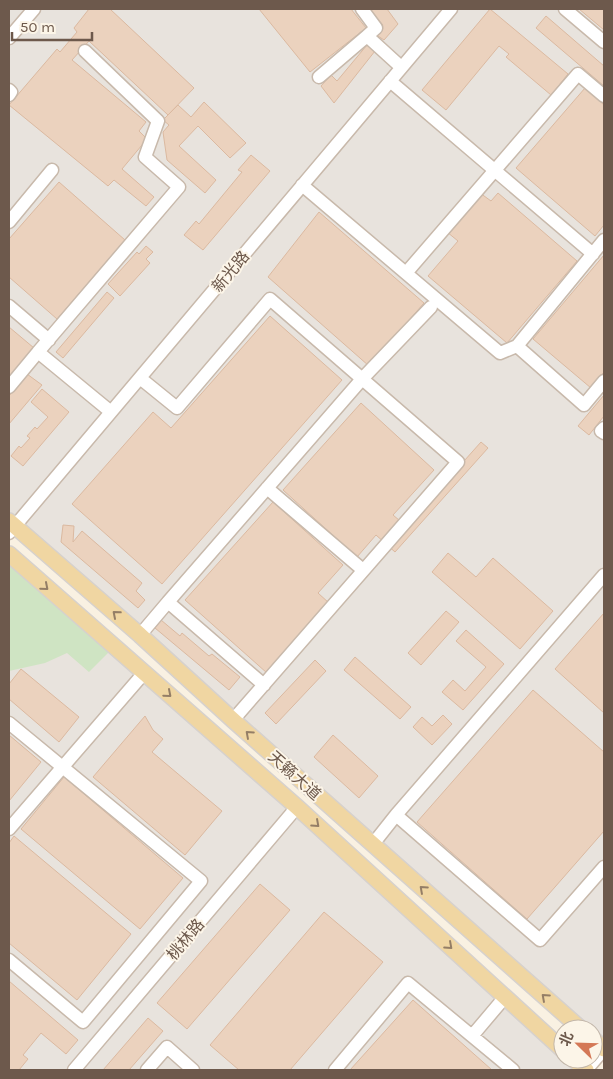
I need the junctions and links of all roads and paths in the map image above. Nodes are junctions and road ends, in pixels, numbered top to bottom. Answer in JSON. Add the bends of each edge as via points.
{"nodes":[{"id":1,"x":34,"y":9,"type":"edge"},
{"id":2,"x":362,"y":9,"type":"edge"},
{"id":3,"x":451,"y":9,"type":"edge"},
{"id":4,"x":565,"y":9,"type":"edge"},
{"id":5,"x":367,"y":36,"type":"junction"},
{"id":6,"x":9,"y":38,"type":"edge"},
{"id":7,"x":604,"y":42,"type":"edge"},
{"id":8,"x":85,"y":51,"type":"dead end"},
{"id":9,"x":401,"y":67,"type":"junction"},
{"id":10,"x":318,"y":77,"type":"dead end"},
{"id":11,"x":390,"y":81,"type":"junction"},
{"id":12,"x":9,"y":90,"type":"edge"},
{"id":13,"x":9,"y":95,"type":"edge"},
{"id":14,"x":604,"y":96,"type":"edge"},
{"id":15,"x":52,"y":170,"type":"dead end"},
{"id":16,"x":495,"y":170,"type":"junction"},
{"id":17,"x":302,"y":185,"type":"junction"},
{"id":18,"x":9,"y":222,"type":"edge"},
{"id":19,"x":604,"y":240,"type":"edge"},
{"id":20,"x":593,"y":254,"type":"junction"},
{"id":21,"x":406,"y":273,"type":"junction"},
{"id":22,"x":9,"y":306,"type":"edge"},
{"id":23,"x":431,"y":307,"type":"dead end"},
{"id":24,"x":49,"y":340,"type":"junction"},
{"id":25,"x":517,"y":346,"type":"junction"},
{"id":26,"x":38,"y":352,"type":"junction"},
{"id":27,"x":140,"y":378,"type":"junction"},
{"id":28,"x":362,"y":379,"type":"junction"},
{"id":29,"x":604,"y":381,"type":"edge"},
{"id":30,"x":9,"y":387,"type":"edge"},
{"id":31,"x":111,"y":412,"type":"junction"},
{"id":32,"x":604,"y":428,"type":"edge"},
{"id":33,"x":604,"y":433,"type":"edge"},
{"id":34,"x":268,"y":488,"type":"junction"},
{"id":35,"x":11,"y":527,"type":"edge"},
{"id":36,"x":9,"y":554,"type":"edge"},
{"id":37,"x":364,"y":570,"type":"junction"},
{"id":38,"x":604,"y":575,"type":"edge"},
{"id":39,"x":168,"y":602,"type":"junction"},
{"id":40,"x":140,"y":635,"type":"junction"},
{"id":41,"x":144,"y":672,"type":"junction"},
{"id":42,"x":264,"y":685,"type":"junction"},
{"id":43,"x":233,"y":720,"type":"junction"},
{"id":44,"x":9,"y":723,"type":"edge"},
{"id":45,"x":62,"y":767,"type":"junction"},
{"id":46,"x":297,"y":807,"type":"junction"},
{"id":47,"x":396,"y":815,"type":"junction"},
{"id":48,"x":9,"y":829,"type":"edge"},
{"id":49,"x":373,"y":844,"type":"junction"},
{"id":50,"x":604,"y":867,"type":"edge"},
{"id":51,"x":9,"y":960,"type":"edge"},
{"id":52,"x":505,"y":997,"type":"junction"},
{"id":53,"x":570,"y":1019,"type":"edge"},
{"id":54,"x":472,"y":1036,"type":"junction"},
{"id":55,"x":553,"y":1041,"type":"edge"},
{"id":56,"x":604,"y":1049,"type":"edge"},
{"id":57,"x":74,"y":1070,"type":"edge"},
{"id":58,"x":146,"y":1070,"type":"edge"},
{"id":59,"x":193,"y":1070,"type":"edge"},
{"id":60,"x":335,"y":1070,"type":"edge"},
{"id":61,"x":513,"y":1070,"type":"edge"},
{"id":62,"x":586,"y":1070,"type":"edge"}],
"edges":[{"from":1,"to":6,"type":"street"},
{"from":2,"to":5,"type":"street","via":[[376,28]]},
{"from":3,"to":9,"type":"street","name":"新光路"},
{"from":4,"to":7,"type":"street"},
{"from":5,"to":9,"type":"street"},
{"from":5,"to":10,"type":"street"},
{"from":8,"to":24,"type":"street","via":[[158,121],[145,157],[179,187]]},
{"from":9,"to":11,"type":"street","name":"新光路"},
{"from":11,"to":16,"type":"street"},
{"from":11,"to":17,"type":"street","name":"新光路"},
{"from":12,"to":13,"type":"street"},
{"from":14,"to":16,"type":"street","via":[[578,74]]},
{"from":15,"to":18,"type":"street"},
{"from":16,"to":20,"type":"street"},
{"from":16,"to":21,"type":"street"},
{"from":17,"to":21,"type":"street"},
{"from":17,"to":27,"type":"street","name":"新光路"},
{"from":19,"to":20,"type":"street"},
{"from":20,"to":25,"type":"street"},
{"from":21,"to":25,"type":"street","via":[[500,353]]},
{"from":22,"to":24,"type":"street"},
{"from":23,"to":28,"type":"street"},
{"from":24,"to":26,"type":"street"},
{"from":25,"to":29,"type":"street","via":[[584,404]]},
{"from":26,"to":30,"type":"street"},
{"from":26,"to":31,"type":"street"},
{"from":27,"to":28,"type":"street","via":[[177,408],[270,299]]},
{"from":27,"to":31,"type":"street","name":"新光路"},
{"from":28,"to":34,"type":"street"},
{"from":28,"to":37,"type":"street","via":[[458,462]]},
{"from":31,"to":35,"type":"street","name":"新光路"},
{"from":32,"to":33,"type":"street","via":[[601,431]]},
{"from":34,"to":37,"type":"street"},
{"from":34,"to":39,"type":"street"},
{"from":40,"to":35,"type":"main road","name":"天籁大道","one_way":true},
{"from":36,"to":41,"type":"main road","name":"天籁大道","one_way":true},
{"from":37,"to":42,"type":"street"},
{"from":38,"to":47,"type":"street"},
{"from":39,"to":40,"type":"street"},
{"from":39,"to":42,"type":"street"},
{"from":40,"to":43,"type":"main road","name":"天籁大道"},
{"from":41,"to":45,"type":"street"},
{"from":41,"to":46,"type":"main road","name":"天籁大道","one_way":true},
{"from":42,"to":43,"type":"street"},
{"from":49,"to":43,"type":"main road","name":"天籁大道","one_way":true},
{"from":44,"to":45,"type":"street"},
{"from":45,"to":48,"type":"street"},
{"from":45,"to":51,"type":"street","via":[[201,881],[83,1022]]},
{"from":46,"to":52,"type":"main road","name":"天籁大道","one_way":true},
{"from":46,"to":57,"type":"street","name":"桃林路"},
{"from":47,"to":49,"type":"street"},
{"from":47,"to":50,"type":"street","via":[[540,940]]},
{"from":53,"to":49,"type":"main road","name":"天籁大道","one_way":true},
{"from":52,"to":54,"type":"street"},
{"from":52,"to":55,"type":"main road","name":"天籁大道"},
{"from":54,"to":60,"type":"street","via":[[408,983]]},
{"from":54,"to":61,"type":"street"},
{"from":56,"to":62,"type":"street"},
{"from":58,"to":59,"type":"street","via":[[166,1047]]}]}
